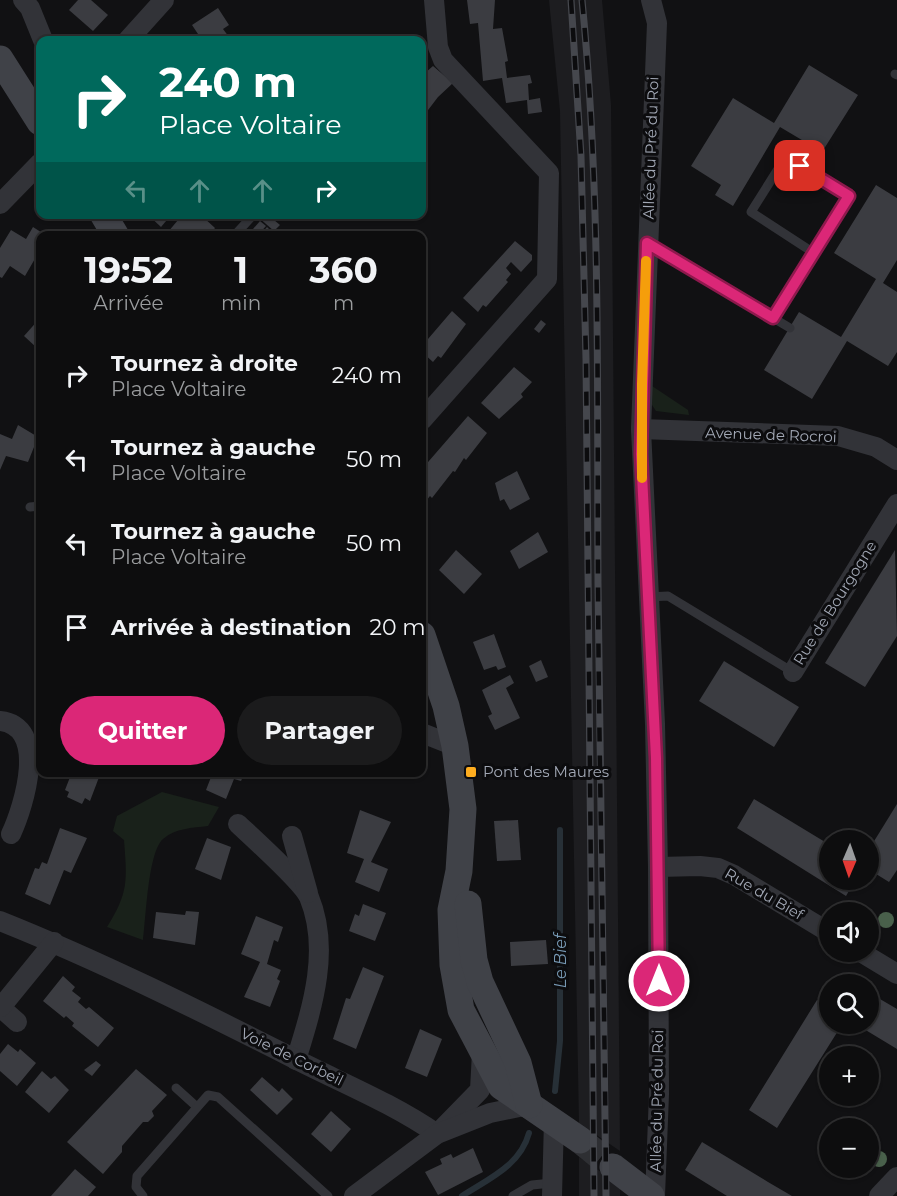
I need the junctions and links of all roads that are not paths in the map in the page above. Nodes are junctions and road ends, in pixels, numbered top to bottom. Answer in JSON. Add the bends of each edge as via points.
{"nodes":[{"id":1,"x":23,"y":0,"type":"edge"},
{"id":2,"x":164,"y":0,"type":"edge"},
{"id":3,"x":434,"y":0,"type":"edge"},
{"id":4,"x":651,"y":0,"type":"edge"},
{"id":5,"x":41,"y":36,"type":"edge"},
{"id":6,"x":132,"y":36,"type":"edge"},
{"id":7,"x":0,"y":59,"type":"edge"},
{"id":8,"x":36,"y":116,"type":"edge"},
{"id":9,"x":36,"y":167,"type":"edge"},
{"id":10,"x":0,"y":204,"type":"edge"},
{"id":11,"x":249,"y":219,"type":"edge"},
{"id":12,"x":239,"y":231,"type":"edge"},
{"id":13,"x":647,"y":243,"type":"junction"},
{"id":14,"x":814,"y":253,"type":"junction"},
{"id":15,"x":773,"y":318,"type":"junction"},
{"id":16,"x":790,"y":328,"type":"dead end"},
{"id":17,"x":426,"y":416,"type":"edge"},
{"id":18,"x":641,"y":429,"type":"junction"},
{"id":19,"x":897,"y":460,"type":"edge"},
{"id":20,"x":897,"y":504,"type":"edge"},
{"id":21,"x":36,"y":506,"type":"edge"},
{"id":22,"x":30,"y":507,"type":"dead end"},
{"id":23,"x":648,"y":597,"type":"junction"},
{"id":24,"x":426,"y":654,"type":"edge"},
{"id":25,"x":793,"y":672,"type":"joint"},
{"id":26,"x":0,"y":721,"type":"edge"},
{"id":27,"x":426,"y":735,"type":"edge"},
{"id":28,"x":455,"y":746,"type":"junction"},
{"id":29,"x":238,"y":824,"type":"dead end"},
{"id":30,"x":10,"y":834,"type":"dead end"},
{"id":31,"x":292,"y":836,"type":"dead end"},
{"id":32,"x":658,"y":867,"type":"junction"},
{"id":33,"x":459,"y":871,"type":"junction"},
{"id":34,"x":308,"y":895,"type":"junction"},
{"id":35,"x":0,"y":921,"type":"edge"},
{"id":36,"x":819,"y":927,"type":"edge"},
{"id":37,"x":54,"y":942,"type":"junction"},
{"id":38,"x":877,"y":962,"type":"edge"},
{"id":39,"x":897,"y":974,"type":"edge"},
{"id":40,"x":1,"y":1007,"type":"edge"},
{"id":41,"x":17,"y":1022,"type":"dead end"},
{"id":42,"x":296,"y":1060,"type":"junction"},
{"id":43,"x":176,"y":1088,"type":"dead end"},
{"id":44,"x":490,"y":1088,"type":"junction"},
{"id":45,"x":529,"y":1105,"type":"junction"},
{"id":46,"x":198,"y":1107,"type":"junction"},
{"id":47,"x":554,"y":1120,"type":"junction"},
{"id":48,"x":437,"y":1134,"type":"junction"},
{"id":49,"x":580,"y":1140,"type":"tunnel mouth"},
{"id":50,"x":613,"y":1167,"type":"tunnel mouth"},
{"id":51,"x":897,"y":1177,"type":"edge"},
{"id":52,"x":552,"y":1190,"type":"edge"},
{"id":53,"x":143,"y":1196,"type":"edge"},
{"id":54,"x":328,"y":1196,"type":"edge"},
{"id":55,"x":354,"y":1196,"type":"edge"},
{"id":56,"x":513,"y":1196,"type":"edge"},
{"id":57,"x":653,"y":1196,"type":"edge"},
{"id":58,"x":879,"y":1196,"type":"edge"}],
"edges":[{"from":1,"to":5,"type":"street"},
{"from":2,"to":6,"type":"street"},
{"from":3,"to":17,"type":"street","via":[[438,47],[443,60],[549,173],[548,279]]},
{"from":4,"to":13,"type":"street","name":"Allée du Pré du Roi","via":[[657,22]]},
{"from":7,"to":8,"type":"street"},
{"from":9,"to":10,"type":"street"},
{"from":11,"to":12,"type":"lane"},
{"from":13,"to":15,"type":"lane"},
{"from":13,"to":18,"type":"street","name":"Allée du Pré du Roi"},
{"from":14,"to":14,"type":"lane","via":[[849,196],[785,158],[751,212]]},
{"from":14,"to":15,"type":"lane"},
{"from":15,"to":16,"type":"lane"},
{"from":18,"to":19,"type":"street","name":"Avenue de Rocroi","via":[[838,436],[876,447]]},
{"from":18,"to":23,"type":"street","name":"Allée du Pré du Roi"},
{"from":20,"to":25,"type":"street","name":"Rue de Bourgogne"},
{"from":21,"to":22,"type":"lane"},
{"from":23,"to":25,"type":"lane","via":[[668,596]]},
{"from":23,"to":32,"type":"street","name":"Allée du Pré du Roi"},
{"from":24,"to":28,"type":"street","via":[[447,706]]},
{"from":26,"to":30,"type":"street","via":[[12,722],[27,747],[27,792]]},
{"from":27,"to":28,"type":"street"},
{"from":28,"to":33,"type":"street","via":[[462,809]]},
{"from":29,"to":34,"type":"street"},
{"from":31,"to":34,"type":"street"},
{"from":32,"to":36,"type":"street","name":"Rue du Bief","via":[[700,866],[726,872]]},
{"from":32,"to":57,"type":"street","name":"Allée du Pré du Roi","via":[[659,1094]]},
{"from":33,"to":44,"type":"street","via":[[452,910],[453,965],[461,1010],[482,1052]]},
{"from":33,"to":45,"type":"street","via":[[480,982],[518,1063]]},
{"from":34,"to":42,"type":"street","via":[[316,926],[318,961],[314,999]]},
{"from":35,"to":37,"type":"street","name":"Voie de Corbeil"},
{"from":37,"to":40,"type":"street"},
{"from":37,"to":42,"type":"street","name":"Voie de Corbeil"},
{"from":38,"to":39,"type":"street"},
{"from":40,"to":41,"type":"street"},
{"from":42,"to":48,"type":"street","name":"Voie de Corbeil","via":[[397,1107]]},
{"from":43,"to":46,"type":"lane"},
{"from":44,"to":45,"type":"street"},
{"from":44,"to":48,"type":"street"},
{"from":45,"to":47,"type":"street"},
{"from":45,"to":48,"type":"street","via":[[490,1113]]},
{"from":46,"to":53,"type":"lane","via":[[137,1176],[136,1187]]},
{"from":46,"to":54,"type":"lane","via":[[208,1095],[218,1097]]},
{"from":47,"to":49,"type":"street"},
{"from":47,"to":52,"type":"street"},
{"from":48,"to":55,"type":"street"},
{"from":50,"to":57,"type":"street"},
{"from":51,"to":58,"type":"street"},
{"from":52,"to":56,"type":"lane","via":[[532,1185]]}]}
